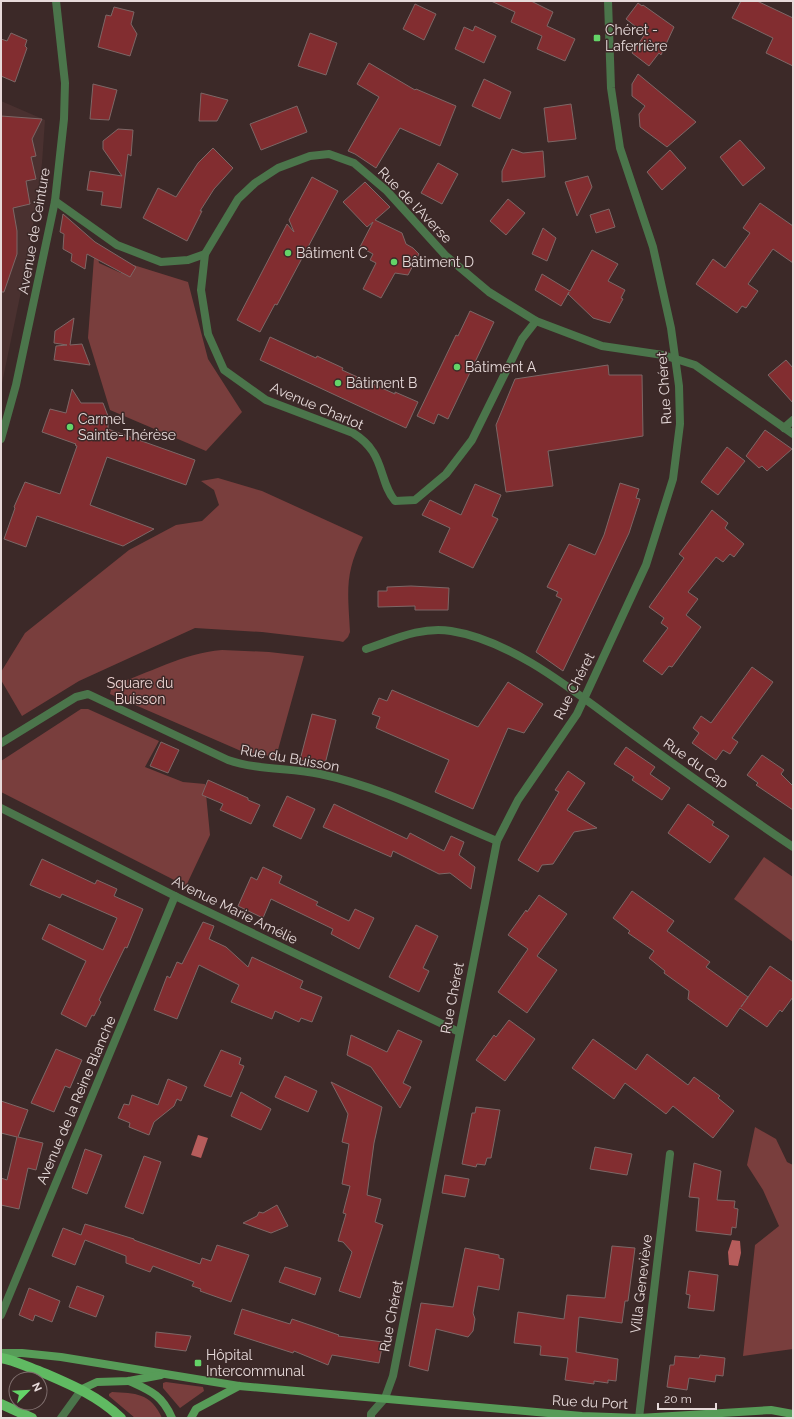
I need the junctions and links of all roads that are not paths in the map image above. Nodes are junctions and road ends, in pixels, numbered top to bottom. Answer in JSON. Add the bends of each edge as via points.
{"nodes":[{"id":1,"x":56,"y":1,"type":"edge"},
{"id":2,"x":608,"y":1,"type":"edge"},
{"id":3,"x":55,"y":201,"type":"junction"},
{"id":4,"x":205,"y":254,"type":"junction"},
{"id":5,"x":536,"y":321,"type":"junction"},
{"id":6,"x":676,"y":359,"type":"junction"},
{"id":7,"x":793,"y":420,"type":"edge"},
{"id":8,"x":784,"y":428,"type":"junction"},
{"id":9,"x":793,"y":434,"type":"edge"},
{"id":10,"x":1,"y":439,"type":"edge"},
{"id":11,"x":366,"y":649,"type":"dead end"},
{"id":12,"x":584,"y":699,"type":"junction"},
{"id":13,"x":1,"y":744,"type":"edge"},
{"id":14,"x":1,"y":808,"type":"edge"},
{"id":15,"x":496,"y":841,"type":"junction"},
{"id":16,"x":793,"y":847,"type":"edge"},
{"id":17,"x":175,"y":896,"type":"junction"},
{"id":18,"x":459,"y":1032,"type":"junction"},
{"id":19,"x":670,"y":1154,"type":"dead end"},
{"id":20,"x":1,"y":1315,"type":"edge"},
{"id":21,"x":1,"y":1353,"type":"edge"},
{"id":22,"x":1,"y":1358,"type":"edge"},
{"id":23,"x":168,"y":1374,"type":"junction"},
{"id":24,"x":129,"y":1381,"type":"junction"},
{"id":25,"x":239,"y":1386,"type":"junction"},
{"id":26,"x":82,"y":1389,"type":"junction"},
{"id":27,"x":385,"y":1398,"type":"junction"},
{"id":28,"x":1,"y":1404,"type":"edge"},
{"id":29,"x":793,"y":1414,"type":"edge"},
{"id":30,"x":32,"y":1418,"type":"edge"},
{"id":31,"x":61,"y":1418,"type":"edge"},
{"id":32,"x":121,"y":1418,"type":"edge"},
{"id":33,"x":172,"y":1418,"type":"edge"},
{"id":34,"x":191,"y":1418,"type":"edge"},
{"id":35,"x":371,"y":1418,"type":"edge"},
{"id":36,"x":639,"y":1418,"type":"edge"}],
"edges":[{"from":1,"to":3,"type":"street","name":"Avenue de Ceinture","via":[[65,83],[64,119]]},
{"from":2,"to":6,"type":"street","name":"Rue Chéret","via":[[611,88],[620,148],[653,247]]},
{"from":3,"to":4,"type":"street","via":[[117,245],[161,262],[188,260]]},
{"from":3,"to":10,"type":"street","name":"Avenue de Ceinture","via":[[16,385]]},
{"from":4,"to":5,"type":"street","name":"Rue de l'Averse","via":[[238,199],[255,183],[278,168],[310,156],[329,154],[354,163],[387,191],[445,256],[489,292]]},
{"from":4,"to":5,"type":"street","name":"Avenue Charlot","via":[[201,290],[208,334],[224,370],[266,400],[353,433],[365,442],[374,453],[388,491],[395,501],[414,500],[446,474],[472,440],[522,339]]},
{"from":5,"to":6,"type":"street","name":"Rue de l'Averse","via":[[602,346]]},
{"from":6,"to":8,"type":"street","name":"Rue de l'Averse","via":[[695,365]]},
{"from":6,"to":12,"type":"street","name":"Rue Chéret","via":[[680,424],[672,479],[646,565]]},
{"from":7,"to":8,"type":"street"},
{"from":8,"to":9,"type":"street","name":"Rue de l'Averse"},
{"from":11,"to":12,"type":"street","name":"Rue du Cap","via":[[428,630],[474,636],[520,657]]},
{"from":12,"to":15,"type":"street","name":"Rue Chéret","via":[[577,714],[518,800]]},
{"from":12,"to":16,"type":"street","name":"Rue du Cap"},
{"from":13,"to":15,"type":"street","name":"Rue du Buisson","via":[[76,697],[88,694],[228,760],[240,764],[320,774],[366,786]]},
{"from":14,"to":17,"type":"street","name":"Avenue Marie Amélie"},
{"from":15,"to":18,"type":"street","name":"Rue Chéret"},
{"from":17,"to":18,"type":"street","name":"Avenue Marie Amélie"},
{"from":17,"to":20,"type":"street","name":"Avenue de la Reine Blanche"},
{"from":18,"to":27,"type":"street","name":"Rue Chéret","via":[[393,1376]]},
{"from":19,"to":36,"type":"street","name":"Villa Geneviève"},
{"from":21,"to":23,"type":"street","via":[[22,1352]]},
{"from":22,"to":26,"type":"main road"},
{"from":23,"to":24,"type":"street"},
{"from":23,"to":25,"type":"street"},
{"from":24,"to":26,"type":"street","via":[[97,1382]]},
{"from":24,"to":33,"type":"street","via":[[154,1392],[167,1407]]},
{"from":25,"to":27,"type":"street","name":"Rue du Port"},
{"from":25,"to":34,"type":"street","via":[[196,1409]]},
{"from":26,"to":31,"type":"street"},
{"from":26,"to":32,"type":"main road","via":[[106,1404]]},
{"from":27,"to":35,"type":"street","via":[[371,1414]]},
{"from":27,"to":36,"type":"street","name":"Rue du Port","via":[[582,1416]]},
{"from":28,"to":30,"type":"main road"},
{"from":29,"to":36,"type":"street","name":"Rue du Port","via":[[771,1410]]}]}
